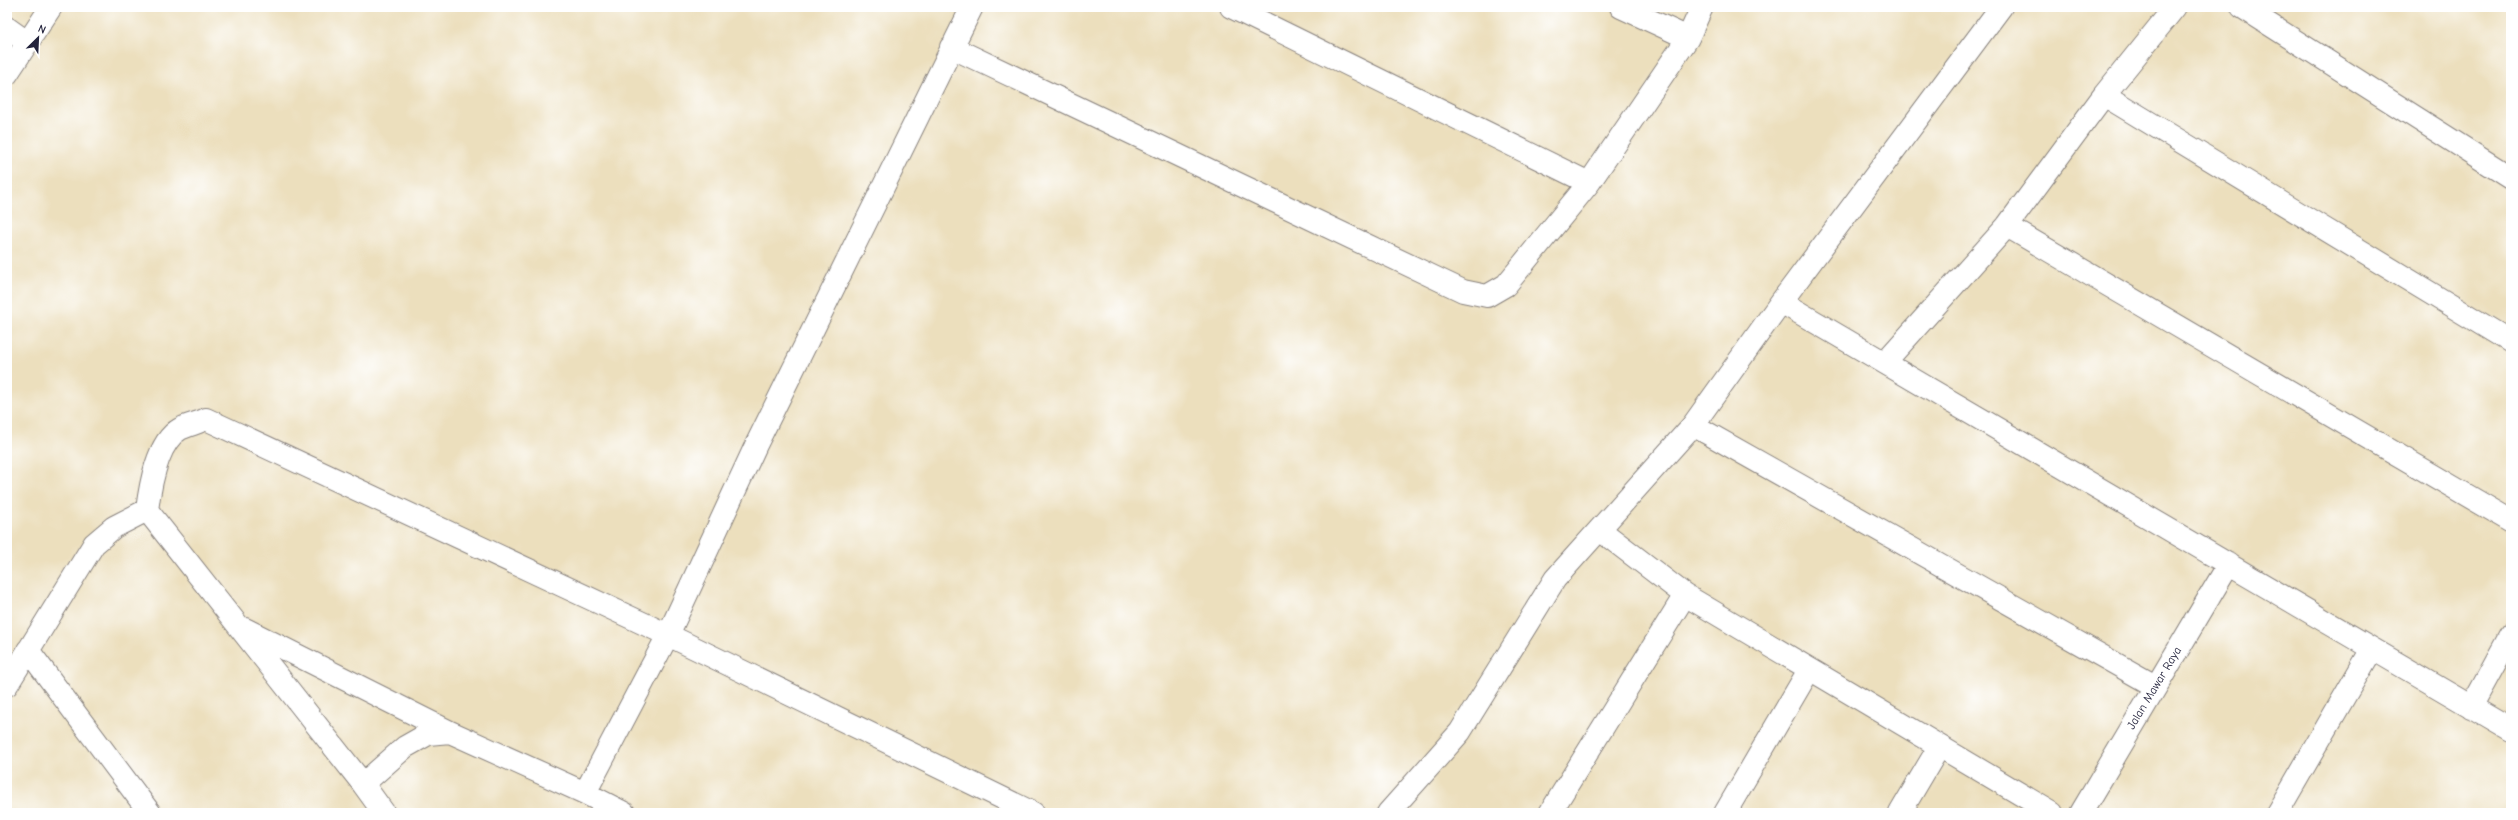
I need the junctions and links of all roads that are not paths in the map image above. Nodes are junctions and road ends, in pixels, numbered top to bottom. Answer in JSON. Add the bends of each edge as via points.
{"nodes":[{"id":1,"x":51,"y":7,"type":"edge"},
{"id":2,"x":972,"y":7,"type":"edge"},
{"id":3,"x":1231,"y":7,"type":"edge"},
{"id":4,"x":1621,"y":7,"type":"edge"},
{"id":5,"x":1702,"y":7,"type":"edge"},
{"id":6,"x":2001,"y":7,"type":"edge"},
{"id":7,"x":2175,"y":7,"type":"edge"},
{"id":8,"x":2242,"y":7,"type":"edge"},
{"id":9,"x":7,"y":28,"type":"edge"},
{"id":10,"x":1688,"y":38,"type":"junction"},
{"id":11,"x":28,"y":43,"type":"junction"},
{"id":12,"x":951,"y":47,"type":"junction"},
{"id":13,"x":7,"y":74,"type":"edge"},
{"id":14,"x":2104,"y":95,"type":"junction"},
{"id":15,"x":2511,"y":178,"type":"edge"},
{"id":16,"x":1590,"y":183,"type":"junction"},
{"id":17,"x":2007,"y":226,"type":"junction"},
{"id":18,"x":1781,"y":302,"type":"junction"},
{"id":19,"x":2511,"y":342,"type":"edge"},
{"id":20,"x":1885,"y":362,"type":"junction"},
{"id":21,"x":1693,"y":425,"type":"junction"},
{"id":22,"x":147,"y":510,"type":"junction"},
{"id":23,"x":2511,"y":521,"type":"edge"},
{"id":24,"x":1600,"y":530,"type":"junction"},
{"id":25,"x":2229,"y":564,"type":"junction"},
{"id":26,"x":1685,"y":595,"type":"junction"},
{"id":27,"x":238,"y":626,"type":"junction"},
{"id":28,"x":2511,"y":634,"type":"edge"},
{"id":29,"x":668,"y":635,"type":"junction"},
{"id":30,"x":2372,"y":649,"type":"junction"},
{"id":31,"x":28,"y":650,"type":"junction"},
{"id":32,"x":1809,"y":670,"type":"junction"},
{"id":33,"x":7,"y":685,"type":"edge"},
{"id":34,"x":2155,"y":686,"type":"junction"},
{"id":35,"x":2471,"y":707,"type":"junction"},
{"id":36,"x":2511,"y":730,"type":"edge"},
{"id":37,"x":450,"y":732,"type":"junction"},
{"id":38,"x":1939,"y":748,"type":"junction"},
{"id":39,"x":363,"y":784,"type":"junction"},
{"id":40,"x":585,"y":794,"type":"junction"},
{"id":41,"x":150,"y":813,"type":"edge"},
{"id":42,"x":384,"y":813,"type":"edge"},
{"id":43,"x":624,"y":813,"type":"edge"},
{"id":44,"x":1033,"y":813,"type":"edge"},
{"id":45,"x":1388,"y":813,"type":"edge"},
{"id":46,"x":1550,"y":813,"type":"edge"},
{"id":47,"x":1725,"y":813,"type":"edge"},
{"id":48,"x":1900,"y":813,"type":"edge"},
{"id":49,"x":2052,"y":813,"type":"edge"},
{"id":50,"x":2081,"y":813,"type":"edge"},
{"id":51,"x":2277,"y":813,"type":"edge"}],
"edges":[{"from":1,"to":11,"type":"street"},
{"from":2,"to":12,"type":"street"},
{"from":3,"to":16,"type":"street"},
{"from":4,"to":10,"type":"street"},
{"from":5,"to":10,"type":"street"},
{"from":6,"to":18,"type":"street"},
{"from":7,"to":14,"type":"street"},
{"from":8,"to":15,"type":"street"},
{"from":9,"to":11,"type":"street"},
{"from":10,"to":16,"type":"street"},
{"from":11,"to":13,"type":"street"},
{"from":12,"to":16,"type":"street","via":[[1463,291],[1487,296],[1506,285]]},
{"from":12,"to":29,"type":"street","via":[[760,438]]},
{"from":14,"to":17,"type":"street"},
{"from":14,"to":19,"type":"street"},
{"from":17,"to":20,"type":"street"},
{"from":17,"to":23,"type":"street"},
{"from":18,"to":20,"type":"street"},
{"from":18,"to":21,"type":"street"},
{"from":20,"to":25,"type":"street"},
{"from":21,"to":24,"type":"street"},
{"from":21,"to":34,"type":"street"},
{"from":22,"to":27,"type":"street"},
{"from":22,"to":29,"type":"street","via":[[151,478],[164,447],[178,430],[206,419]]},
{"from":22,"to":31,"type":"street","via":[[114,527],[94,544]]},
{"from":24,"to":26,"type":"street"},
{"from":24,"to":45,"type":"street","via":[[1555,579],[1460,732]]},
{"from":25,"to":30,"type":"street"},
{"from":25,"to":34,"type":"street","name":"Jalan Mawar Raya"},
{"from":26,"to":32,"type":"street"},
{"from":26,"to":46,"type":"street"},
{"from":27,"to":37,"type":"street"},
{"from":27,"to":39,"type":"street"},
{"from":28,"to":35,"type":"street"},
{"from":29,"to":40,"type":"street"},
{"from":29,"to":44,"type":"street"},
{"from":30,"to":35,"type":"street"},
{"from":30,"to":51,"type":"street"},
{"from":31,"to":33,"type":"street"},
{"from":31,"to":41,"type":"street"},
{"from":32,"to":38,"type":"street"},
{"from":32,"to":47,"type":"street"},
{"from":34,"to":50,"type":"street","name":"Jalan Mawar Raya"},
{"from":35,"to":36,"type":"street"},
{"from":37,"to":39,"type":"street","via":[[428,734],[405,747]]},
{"from":37,"to":40,"type":"street"},
{"from":38,"to":48,"type":"street"},
{"from":38,"to":49,"type":"street"},
{"from":39,"to":42,"type":"street"},
{"from":40,"to":43,"type":"street"}]}
